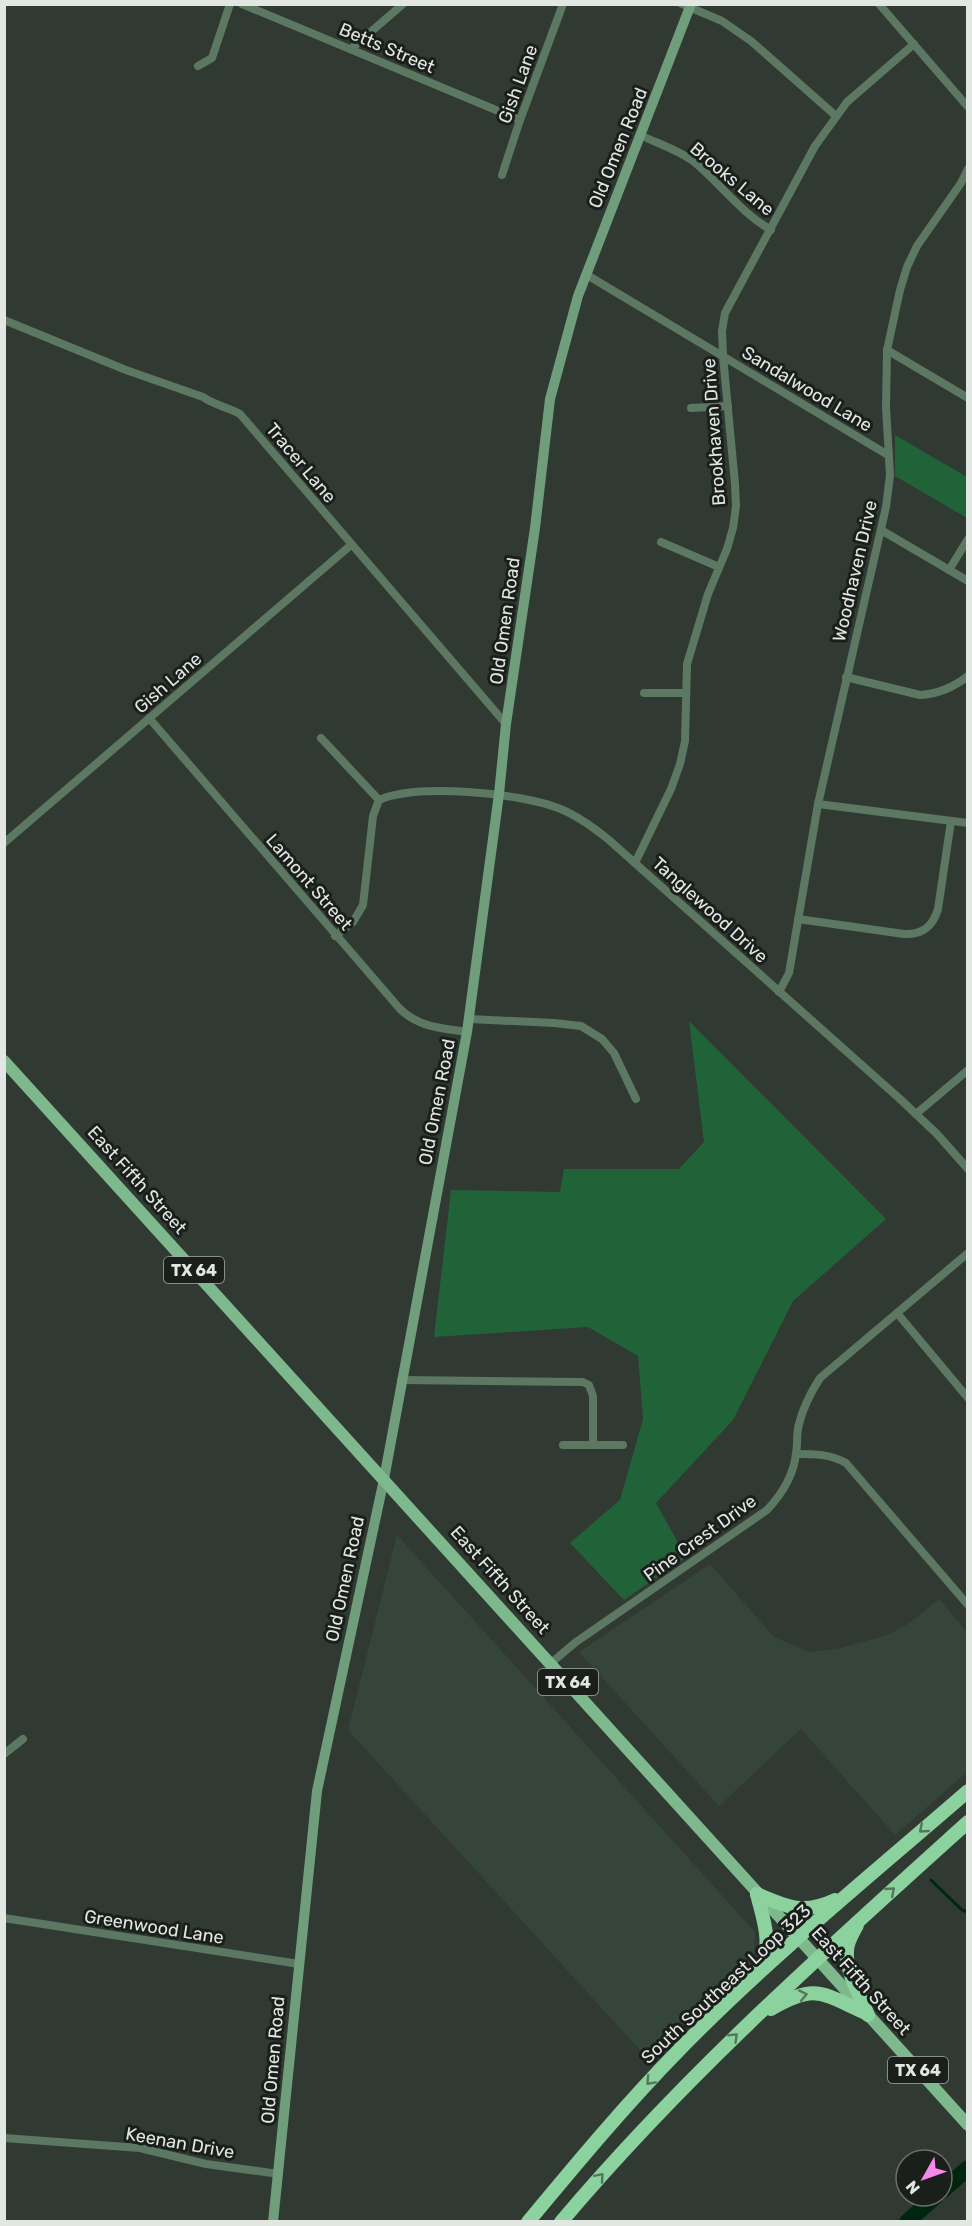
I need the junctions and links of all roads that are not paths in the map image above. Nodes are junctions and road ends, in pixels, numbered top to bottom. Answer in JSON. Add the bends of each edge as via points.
{"nodes":[{"id":1,"x":230,"y":4,"type":"edge"},
{"id":2,"x":242,"y":4,"type":"edge"},
{"id":3,"x":403,"y":4,"type":"edge"},
{"id":4,"x":563,"y":4,"type":"edge"},
{"id":5,"x":879,"y":4,"type":"edge"},
{"id":6,"x":688,"y":6,"type":"edge"},
{"id":7,"x":914,"y":44,"type":"junction"},
{"id":8,"x":351,"y":49,"type":"junction"},
{"id":9,"x":198,"y":66,"type":"dead end"},
{"id":10,"x":968,"y":107,"type":"edge"},
{"id":11,"x":836,"y":116,"type":"junction"},
{"id":12,"x":520,"y":120,"type":"junction"},
{"id":13,"x":642,"y":136,"type":"junction"},
{"id":14,"x":968,"y":169,"type":"edge"},
{"id":15,"x":502,"y":175,"type":"dead end"},
{"id":16,"x":771,"y":230,"type":"junction"},
{"id":17,"x":586,"y":275,"type":"junction"},
{"id":18,"x":4,"y":320,"type":"edge"},
{"id":19,"x":887,"y":350,"type":"junction"},
{"id":20,"x":723,"y":356,"type":"junction"},
{"id":21,"x":968,"y":398,"type":"edge"},
{"id":22,"x":728,"y":406,"type":"junction"},
{"id":23,"x":692,"y":408,"type":"dead end"},
{"id":24,"x":888,"y":455,"type":"junction"},
{"id":25,"x":881,"y":530,"type":"junction"},
{"id":26,"x":968,"y":539,"type":"edge"},
{"id":27,"x":661,"y":542,"type":"dead end"},
{"id":28,"x":351,"y":545,"type":"junction"},
{"id":29,"x":719,"y":567,"type":"junction"},
{"id":30,"x":950,"y":570,"type":"junction"},
{"id":31,"x":968,"y":581,"type":"edge"},
{"id":32,"x":968,"y":676,"type":"edge"},
{"id":33,"x":846,"y":677,"type":"junction"},
{"id":34,"x":644,"y":693,"type":"dead end"},
{"id":35,"x":686,"y":693,"type":"junction"},
{"id":36,"x":149,"y":718,"type":"junction"},
{"id":37,"x":506,"y":724,"type":"junction"},
{"id":38,"x":321,"y":738,"type":"dead end"},
{"id":39,"x":499,"y":794,"type":"junction"},
{"id":40,"x":379,"y":800,"type":"junction"},
{"id":41,"x":818,"y":804,"type":"junction"},
{"id":42,"x":951,"y":821,"type":"junction"},
{"id":43,"x":968,"y":823,"type":"edge"},
{"id":44,"x":4,"y":843,"type":"edge"},
{"id":45,"x":635,"y":862,"type":"junction"},
{"id":46,"x":798,"y":919,"type":"junction"},
{"id":47,"x":335,"y":936,"type":"junction"},
{"id":48,"x":779,"y":992,"type":"junction"},
{"id":49,"x":469,"y":1019,"type":"junction"},
{"id":50,"x":467,"y":1032,"type":"junction"},
{"id":51,"x":4,"y":1061,"type":"edge"},
{"id":52,"x":968,"y":1070,"type":"edge"},
{"id":53,"x":636,"y":1099,"type":"dead end"},
{"id":54,"x":916,"y":1114,"type":"junction"},
{"id":55,"x":968,"y":1169,"type":"edge"},
{"id":56,"x":968,"y":1253,"type":"edge"},
{"id":57,"x":897,"y":1313,"type":"junction"},
{"id":58,"x":401,"y":1380,"type":"junction"},
{"id":59,"x":968,"y":1398,"type":"edge"},
{"id":60,"x":563,"y":1445,"type":"dead end"},
{"id":61,"x":593,"y":1445,"type":"junction"},
{"id":62,"x":623,"y":1445,"type":"dead end"},
{"id":63,"x":796,"y":1454,"type":"junction"},
{"id":64,"x":384,"y":1479,"type":"junction"},
{"id":65,"x":968,"y":1605,"type":"edge"},
{"id":66,"x":551,"y":1663,"type":"junction"},
{"id":67,"x":23,"y":1738,"type":"dead end"},
{"id":68,"x":4,"y":1754,"type":"edge"},
{"id":69,"x":968,"y":1791,"type":"edge"},
{"id":70,"x":968,"y":1822,"type":"edge"},
{"id":71,"x":757,"y":1894,"type":"junction"},
{"id":72,"x":848,"y":1894,"type":"junction"},
{"id":73,"x":861,"y":1917,"type":"junction"},
{"id":74,"x":4,"y":1918,"type":"edge"},
{"id":75,"x":798,"y":1939,"type":"junction"},
{"id":76,"x":816,"y":1958,"type":"junction"},
{"id":77,"x":298,"y":1964,"type":"junction"},
{"id":78,"x":750,"y":1983,"type":"junction"},
{"id":79,"x":867,"y":2014,"type":"junction"},
{"id":80,"x":751,"y":2021,"type":"junction"},
{"id":81,"x":968,"y":2125,"type":"edge"},
{"id":82,"x":4,"y":2138,"type":"edge"},
{"id":83,"x":279,"y":2174,"type":"junction"},
{"id":84,"x":273,"y":2222,"type":"edge"},
{"id":85,"x":528,"y":2222,"type":"edge"},
{"id":86,"x":561,"y":2222,"type":"edge"}],
"edges":[{"from":1,"to":9,"type":"street","via":[[212,58]]},
{"from":2,"to":8,"type":"street","name":"Betts Street"},
{"from":3,"to":8,"type":"street"},
{"from":4,"to":12,"type":"street","name":"Gish Lane"},
{"from":5,"to":7,"type":"street"},
{"from":6,"to":11,"type":"street","via":[[722,21],[751,41]]},
{"from":6,"to":13,"type":"street","name":"Old Omen Road"},
{"from":7,"to":10,"type":"street"},
{"from":7,"to":11,"type":"street","name":"Brookhaven Drive"},
{"from":8,"to":12,"type":"street","name":"Betts Street"},
{"from":11,"to":16,"type":"street","name":"Brookhaven Drive","via":[[815,146]]},
{"from":12,"to":15,"type":"street","name":"Gish Lane"},
{"from":13,"to":16,"type":"street","name":"Brooks Lane","via":[[693,161]]},
{"from":13,"to":17,"type":"street","name":"Old Omen Road"},
{"from":14,"to":19,"type":"street","name":"Woodhaven Drive","via":[[907,267]]},
{"from":16,"to":20,"type":"street","name":"Brookhaven Drive","via":[[725,313]]},
{"from":17,"to":20,"type":"street","name":"Sandalwood Lane"},
{"from":17,"to":37,"type":"street","name":"Old Omen Road","via":[[550,399]]},
{"from":18,"to":28,"type":"street","name":"Tracer Lane","via":[[240,414]]},
{"from":19,"to":21,"type":"street"},
{"from":19,"to":24,"type":"street","name":"Woodhaven Drive"},
{"from":20,"to":22,"type":"street","name":"Brookhaven Drive"},
{"from":20,"to":24,"type":"street","name":"Sandalwood Lane"},
{"from":22,"to":23,"type":"street"},
{"from":22,"to":29,"type":"street","name":"Brookhaven Drive","via":[[736,506],[733,528]]},
{"from":24,"to":25,"type":"street","name":"Woodhaven Drive","via":[[890,475]]},
{"from":25,"to":30,"type":"street"},
{"from":25,"to":33,"type":"street","name":"Woodhaven Drive"},
{"from":26,"to":30,"type":"street"},
{"from":27,"to":29,"type":"street"},
{"from":28,"to":36,"type":"street","name":"Gish Lane"},
{"from":28,"to":37,"type":"street","name":"Tracer Lane"},
{"from":29,"to":35,"type":"street","name":"Brookhaven Drive","via":[[687,664]]},
{"from":30,"to":31,"type":"street"},
{"from":32,"to":33,"type":"street","via":[[951,687],[920,695]]},
{"from":33,"to":41,"type":"street","name":"Woodhaven Drive"},
{"from":34,"to":35,"type":"street"},
{"from":35,"to":45,"type":"street","name":"Brookhaven Drive","via":[[685,741],[680,764]]},
{"from":36,"to":44,"type":"street","name":"Gish Lane"},
{"from":36,"to":47,"type":"street","name":"Lamont Street"},
{"from":37,"to":39,"type":"street","name":"Old Omen Road"},
{"from":38,"to":40,"type":"street"},
{"from":39,"to":40,"type":"street","name":"Tanglewood Drive","via":[[398,793]]},
{"from":39,"to":45,"type":"street","name":"Tanglewood Drive","via":[[558,807],[576,816]]},
{"from":39,"to":49,"type":"street","name":"Old Omen Road"},
{"from":40,"to":47,"type":"street","via":[[373,816],[363,905],[353,922]]},
{"from":41,"to":42,"type":"street"},
{"from":41,"to":46,"type":"street","name":"Woodhaven Drive"},
{"from":42,"to":43,"type":"street"},
{"from":42,"to":46,"type":"street","via":[[938,909],[935,919],[921,932],[904,934]]},
{"from":45,"to":48,"type":"street","name":"Tanglewood Drive"},
{"from":46,"to":48,"type":"street","name":"Woodhaven Drive","via":[[789,973]]},
{"from":47,"to":50,"type":"street","name":"Lamont Street","via":[[411,1020]]},
{"from":48,"to":54,"type":"street","name":"Tanglewood Drive"},
{"from":49,"to":50,"type":"street","name":"Old Omen Road"},
{"from":49,"to":53,"type":"street","via":[[581,1026],[602,1039],[614,1053]]},
{"from":50,"to":58,"type":"street","name":"Old Omen Road"},
{"from":51,"to":64,"type":"main road","name":"East Fifth Street","number":"TX 64"},
{"from":52,"to":54,"type":"street"},
{"from":54,"to":55,"type":"street","name":"Tanglewood Drive"},
{"from":56,"to":57,"type":"street","name":"Pine Crest Drive"},
{"from":57,"to":59,"type":"street"},
{"from":57,"to":63,"type":"street","name":"Pine Crest Drive","via":[[820,1377],[801,1417]]},
{"from":58,"to":61,"type":"street","via":[[583,1382],[589,1385],[593,1396]]},
{"from":58,"to":64,"type":"street","name":"Old Omen Road"},
{"from":60,"to":61,"type":"street"},
{"from":61,"to":62,"type":"street"},
{"from":63,"to":65,"type":"street","via":[[823,1454],[846,1462]]},
{"from":63,"to":66,"type":"street","name":"Pine Crest Drive","via":[[782,1492],[761,1514]]},
{"from":64,"to":66,"type":"main road","name":"East Fifth Street","number":"TX 64"},
{"from":64,"to":77,"type":"street","name":"Old Omen Road","via":[[317,1791]]},
{"from":66,"to":71,"type":"main road","name":"East Fifth Street","number":"TX 64"},
{"from":67,"to":68,"type":"street"},
{"from":69,"to":72,"type":"highway","name":"South Southeast Loop 323","one_way":true},
{"from":73,"to":70,"type":"highway","one_way":true},
{"from":71,"to":72,"type":"highway","via":[[806,1909],[821,1907]]},
{"from":71,"to":75,"type":"main road","name":"East Fifth Street","number":"TX 64"},
{"from":71,"to":78,"type":"highway","via":[[767,1948],[761,1968]]},
{"from":72,"to":75,"type":"highway","name":"South Southeast Loop 323"},
{"from":73,"to":76,"type":"highway"},
{"from":73,"to":79,"type":"highway","via":[[850,1938],[847,1955]]},
{"from":74,"to":77,"type":"street","name":"Greenwood Lane"},
{"from":75,"to":76,"type":"main road","name":"East Fifth Street","number":"TX 64"},
{"from":75,"to":78,"type":"highway","name":"South Southeast Loop 323"},
{"from":76,"to":79,"type":"main road","name":"East Fifth Street","number":"TX 64"},
{"from":76,"to":80,"type":"highway"},
{"from":77,"to":83,"type":"street","name":"Old Omen Road"},
{"from":78,"to":85,"type":"highway","name":"South Southeast Loop 323","one_way":true,"via":[[679,2050]]},
{"from":80,"to":79,"type":"highway","one_way":true,"via":[[791,1997],[810,1993],[823,1994]]},
{"from":79,"to":81,"type":"main road","name":"East Fifth Street","number":"TX 64"},
{"from":86,"to":80,"type":"highway","one_way":true,"via":[[658,2113]]},
{"from":82,"to":83,"type":"street","name":"Keenan Drive","via":[[140,2148],[206,2164]]},
{"from":83,"to":84,"type":"street","name":"Old Omen Road"}]}
